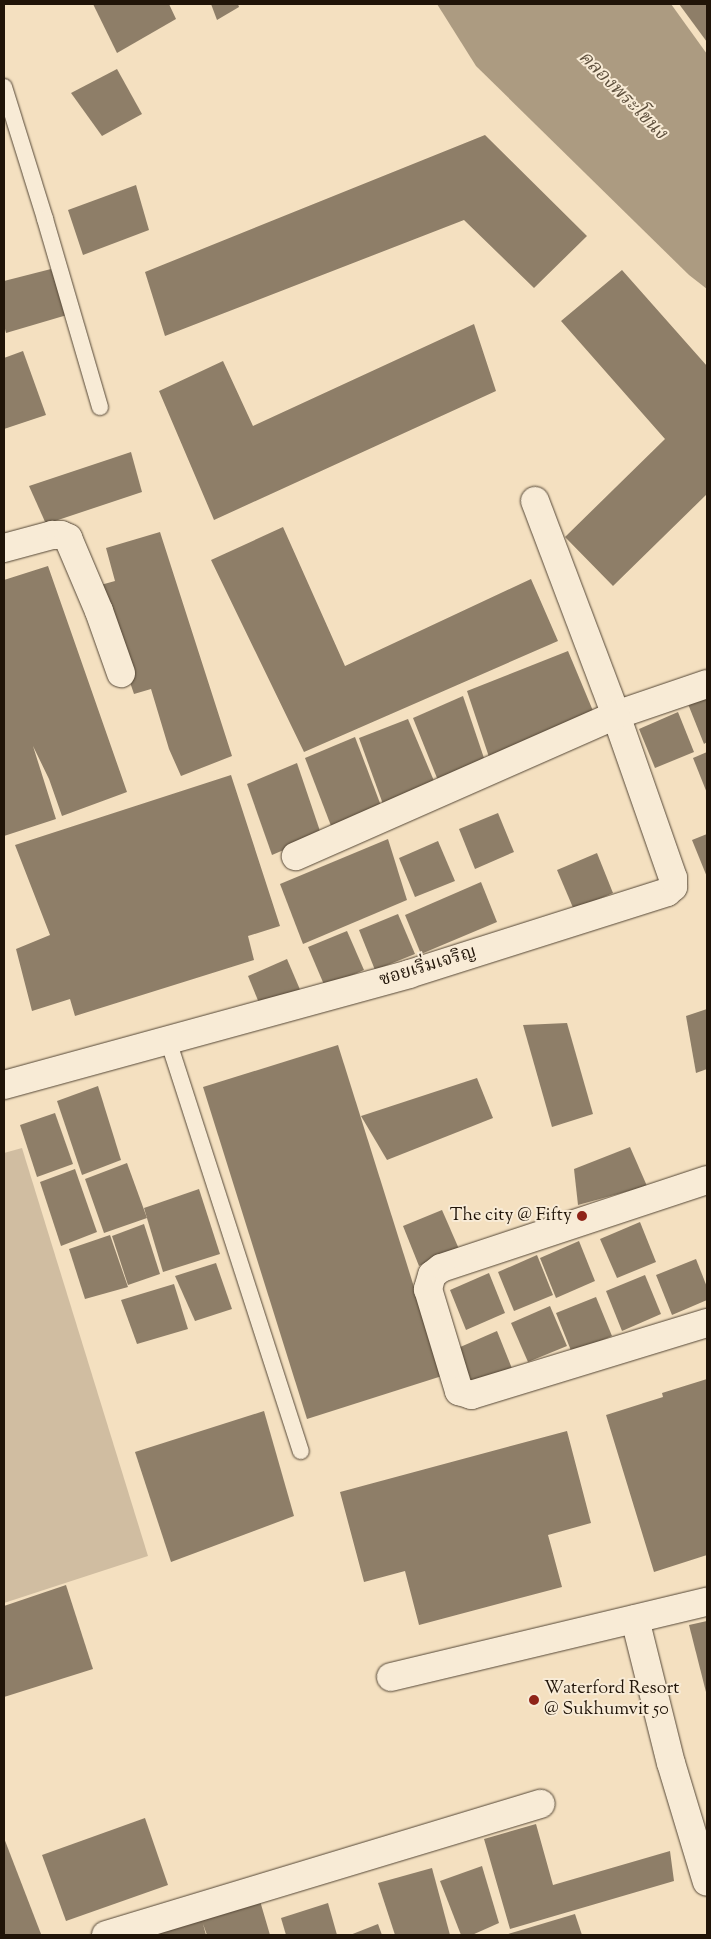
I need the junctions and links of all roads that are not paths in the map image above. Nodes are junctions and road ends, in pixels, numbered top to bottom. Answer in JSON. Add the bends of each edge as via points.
{"nodes":[{"id":1,"x":4,"y":86,"type":"edge"},
{"id":2,"x":100,"y":407,"type":"dead end"},
{"id":3,"x":535,"y":501,"type":"dead end"},
{"id":4,"x":4,"y":548,"type":"edge"},
{"id":5,"x":121,"y":673,"type":"dead end"},
{"id":6,"x":707,"y":684,"type":"edge"},
{"id":7,"x":616,"y":714,"type":"junction"},
{"id":8,"x":296,"y":856,"type":"dead end"},
{"id":9,"x":168,"y":1040,"type":"junction"},
{"id":10,"x":4,"y":1085,"type":"edge"},
{"id":11,"x":707,"y":1180,"type":"edge"},
{"id":12,"x":707,"y":1323,"type":"edge"},
{"id":13,"x":301,"y":1451,"type":"dead end"},
{"id":14,"x":707,"y":1602,"type":"edge"},
{"id":15,"x":635,"y":1619,"type":"junction"},
{"id":16,"x":391,"y":1677,"type":"dead end"},
{"id":17,"x":542,"y":1804,"type":"dead end"},
{"id":18,"x":707,"y":1882,"type":"edge"},
{"id":19,"x":106,"y":1935,"type":"edge"}],
"edges":[{"from":1,"to":2,"type":"lane"},
{"from":3,"to":7,"type":"street","name":"ซอยเริ่มเจริญ"},
{"from":4,"to":5,"type":"street","via":[[52,535],[68,538]]},
{"from":6,"to":7,"type":"street"},
{"from":7,"to":8,"type":"street"},
{"from":7,"to":9,"type":"street","name":"ซอยเริ่มเจริญ","via":[[673,878],[673,887],[667,892],[409,974]]},
{"from":9,"to":10,"type":"street","name":"ซอยเริ่มเจริญ"},
{"from":9,"to":13,"type":"lane"},
{"from":11,"to":12,"type":"street","via":[[441,1268],[432,1275],[428,1289],[459,1391],[471,1395]]},
{"from":14,"to":15,"type":"street"},
{"from":15,"to":16,"type":"street"},
{"from":15,"to":18,"type":"street","via":[[671,1763]]},
{"from":17,"to":19,"type":"street"}]}
